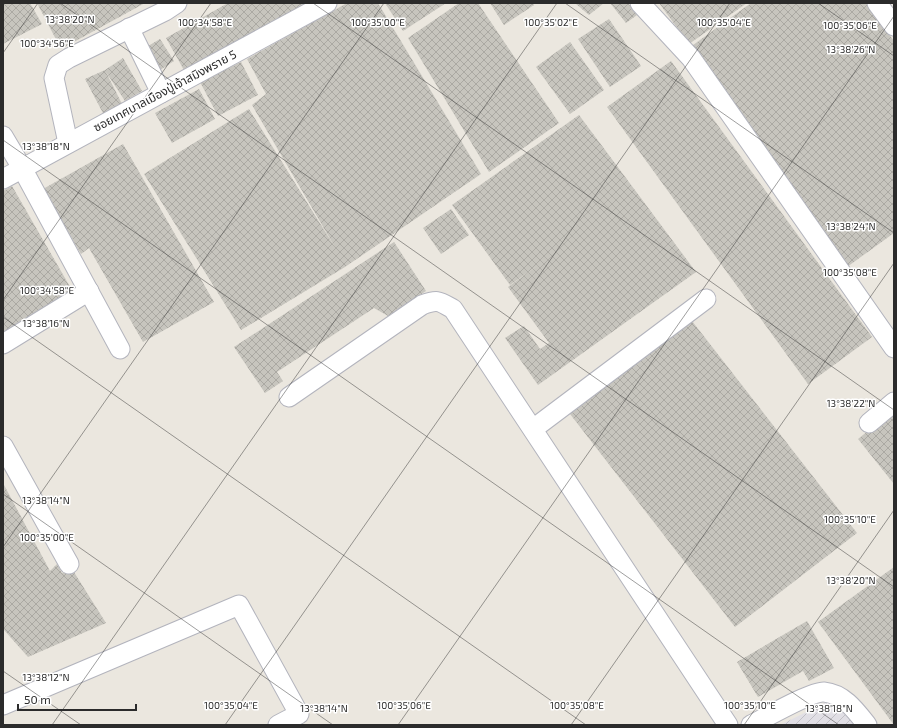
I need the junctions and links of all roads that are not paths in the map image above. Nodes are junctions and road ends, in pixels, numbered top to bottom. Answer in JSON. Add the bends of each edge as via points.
{"nodes":[{"id":1,"x":177,"y":3,"type":"edge"},
{"id":2,"x":328,"y":3,"type":"edge"},
{"id":3,"x":640,"y":3,"type":"edge"},
{"id":4,"x":877,"y":3,"type":"edge"},
{"id":5,"x":894,"y":26,"type":"edge"},
{"id":6,"x":129,"y":28,"type":"junction"},
{"id":7,"x":161,"y":93,"type":"junction"},
{"id":8,"x":3,"y":136,"type":"edge"},
{"id":9,"x":68,"y":143,"type":"junction"},
{"id":10,"x":22,"y":168,"type":"junction"},
{"id":11,"x":3,"y":179,"type":"edge"},
{"id":12,"x":89,"y":291,"type":"junction"},
{"id":13,"x":706,"y":299,"type":"dead end"},
{"id":14,"x":3,"y":344,"type":"edge"},
{"id":15,"x":894,"y":348,"type":"edge"},
{"id":16,"x":120,"y":349,"type":"dead end"},
{"id":17,"x":289,"y":397,"type":"dead end"},
{"id":18,"x":894,"y":402,"type":"edge"},
{"id":19,"x":869,"y":423,"type":"dead end"},
{"id":20,"x":533,"y":429,"type":"junction"},
{"id":21,"x":3,"y":446,"type":"edge"},
{"id":22,"x":69,"y":564,"type":"dead end"},
{"id":23,"x":3,"y":705,"type":"edge"},
{"id":24,"x":278,"y":725,"type":"edge"},
{"id":25,"x":728,"y":725,"type":"edge"},
{"id":26,"x":751,"y":725,"type":"edge"},
{"id":27,"x":867,"y":725,"type":"edge"}],
"edges":[{"from":1,"to":6,"type":"street"},
{"from":2,"to":7,"type":"street","name":"ซอยเทศบาลเมืองปู่เจ้าสมิงพราย 5"},
{"from":3,"to":15,"type":"street","via":[[691,58]]},
{"from":4,"to":5,"type":"street"},
{"from":6,"to":7,"type":"street"},
{"from":6,"to":9,"type":"street","via":[[69,58],[55,71],[54,78]]},
{"from":7,"to":9,"type":"street","name":"ซอยเทศบาลเมืองปู่เจ้าสมิงพราย 5"},
{"from":8,"to":10,"type":"street"},
{"from":9,"to":10,"type":"street","name":"ซอยเทศบาลเมืองปู่เจ้าสมิงพราย 5"},
{"from":10,"to":11,"type":"street","name":"ซอยเทศบาลเมืองปู่เจ้าสมิงพราย 5"},
{"from":10,"to":12,"type":"street"},
{"from":12,"to":14,"type":"street"},
{"from":12,"to":16,"type":"street"},
{"from":13,"to":20,"type":"street"},
{"from":17,"to":20,"type":"street","via":[[422,305],[434,300],[453,309]]},
{"from":18,"to":19,"type":"street"},
{"from":20,"to":25,"type":"street"},
{"from":21,"to":22,"type":"street"},
{"from":23,"to":24,"type":"street","via":[[239,605],[299,714]]},
{"from":26,"to":27,"type":"street","via":[[811,694],[824,692],[839,697],[853,707]]}]}
